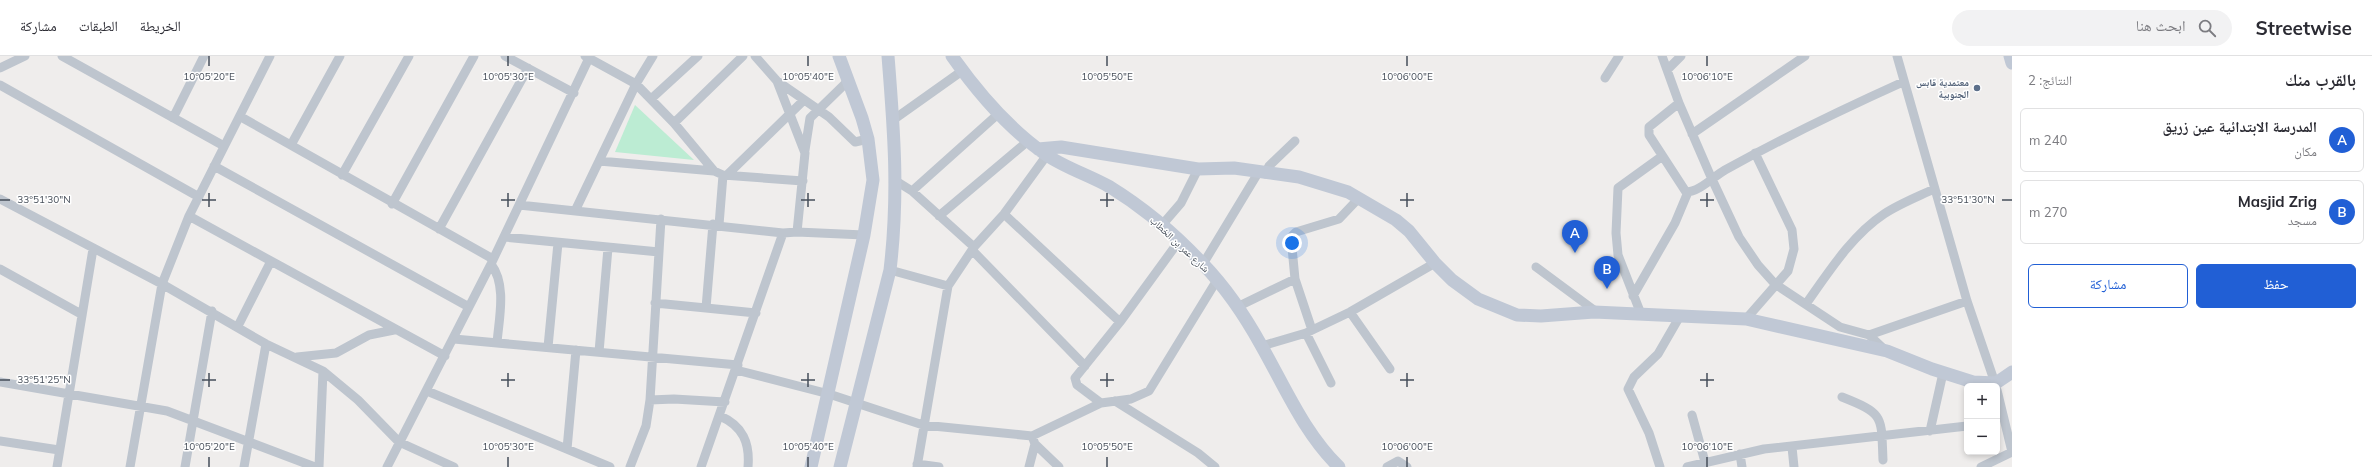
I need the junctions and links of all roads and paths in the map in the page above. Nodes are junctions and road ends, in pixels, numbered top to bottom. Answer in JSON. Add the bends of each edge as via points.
{"nodes":[{"id":1,"x":25,"y":56,"type":"edge"},
{"id":2,"x":62,"y":56,"type":"edge"},
{"id":3,"x":204,"y":56,"type":"edge"},
{"id":4,"x":270,"y":56,"type":"edge"},
{"id":5,"x":340,"y":56,"type":"edge"},
{"id":6,"x":409,"y":56,"type":"edge"},
{"id":7,"x":474,"y":56,"type":"edge"},
{"id":8,"x":505,"y":56,"type":"edge"},
{"id":9,"x":653,"y":56,"type":"edge"},
{"id":10,"x":698,"y":56,"type":"edge"},
{"id":11,"x":743,"y":56,"type":"edge"},
{"id":12,"x":755,"y":56,"type":"edge"},
{"id":13,"x":839,"y":56,"type":"edge"},
{"id":14,"x":888,"y":56,"type":"edge"},
{"id":15,"x":952,"y":56,"type":"edge"},
{"id":16,"x":1619,"y":56,"type":"edge"},
{"id":17,"x":1662,"y":56,"type":"edge"},
{"id":18,"x":1681,"y":56,"type":"edge"},
{"id":19,"x":1805,"y":56,"type":"edge"},
{"id":20,"x":1897,"y":56,"type":"edge"},
{"id":21,"x":2010,"y":56,"type":"edge"},
{"id":22,"x":588,"y":57,"type":"edge"},
{"id":23,"x":2012,"y":63,"type":"edge"},
{"id":24,"x":0,"y":68,"type":"edge"},
{"id":25,"x":528,"y":68,"type":"junction"},
{"id":26,"x":1668,"y":69,"type":"junction"},
{"id":27,"x":962,"y":71,"type":"junction"},
{"id":28,"x":1605,"y":78,"type":"dead end"},
{"id":29,"x":849,"y":80,"type":"junction"},
{"id":30,"x":777,"y":81,"type":"junction"},
{"id":31,"x":1903,"y":82,"type":"junction"},
{"id":32,"x":636,"y":84,"type":"junction"},
{"id":33,"x":0,"y":86,"type":"edge"},
{"id":34,"x":574,"y":93,"type":"junction"},
{"id":35,"x":651,"y":99,"type":"junction"},
{"id":36,"x":804,"y":100,"type":"junction"},
{"id":37,"x":1679,"y":103,"type":"junction"},
{"id":38,"x":818,"y":110,"type":"junction"},
{"id":39,"x":789,"y":114,"type":"junction"},
{"id":40,"x":998,"y":114,"type":"junction"},
{"id":41,"x":241,"y":117,"type":"junction"},
{"id":42,"x":173,"y":118,"type":"junction"},
{"id":43,"x":893,"y":120,"type":"junction"},
{"id":44,"x":674,"y":123,"type":"junction"},
{"id":45,"x":1692,"y":134,"type":"junction"},
{"id":46,"x":868,"y":139,"type":"junction"},
{"id":47,"x":1295,"y":141,"type":"dead end"},
{"id":48,"x":291,"y":145,"type":"junction"},
{"id":49,"x":224,"y":146,"type":"junction"},
{"id":50,"x":1038,"y":148,"type":"junction"},
{"id":51,"x":805,"y":153,"type":"junction"},
{"id":52,"x":1755,"y":153,"type":"junction"},
{"id":53,"x":1661,"y":157,"type":"junction"},
{"id":54,"x":599,"y":161,"type":"junction"},
{"id":55,"x":214,"y":166,"type":"junction"},
{"id":56,"x":1198,"y":169,"type":"junction"},
{"id":57,"x":1261,"y":173,"type":"junction"},
{"id":58,"x":721,"y":174,"type":"junction"},
{"id":59,"x":342,"y":175,"type":"junction"},
{"id":60,"x":1711,"y":177,"type":"junction"},
{"id":61,"x":803,"y":181,"type":"junction"},
{"id":62,"x":896,"y":181,"type":"junction"},
{"id":63,"x":1934,"y":189,"type":"junction"},
{"id":64,"x":912,"y":191,"type":"junction"},
{"id":65,"x":1688,"y":192,"type":"junction"},
{"id":66,"x":199,"y":197,"type":"junction"},
{"id":67,"x":1359,"y":198,"type":"junction"},
{"id":68,"x":0,"y":199,"type":"edge"},
{"id":69,"x":392,"y":204,"type":"junction"},
{"id":70,"x":519,"y":205,"type":"junction"},
{"id":71,"x":574,"y":211,"type":"junction"},
{"id":72,"x":1004,"y":214,"type":"junction"},
{"id":73,"x":189,"y":216,"type":"junction"},
{"id":74,"x":939,"y":216,"type":"junction"},
{"id":75,"x":661,"y":219,"type":"junction"},
{"id":76,"x":716,"y":224,"type":"junction"},
{"id":77,"x":1162,"y":225,"type":"junction"},
{"id":78,"x":439,"y":230,"type":"junction"},
{"id":79,"x":797,"y":232,"type":"junction"},
{"id":80,"x":783,"y":233,"type":"junction"},
{"id":81,"x":864,"y":235,"type":"junction"},
{"id":82,"x":504,"y":237,"type":"junction"},
{"id":83,"x":1179,"y":241,"type":"junction"},
{"id":84,"x":558,"y":243,"type":"junction"},
{"id":85,"x":608,"y":248,"type":"junction"},
{"id":86,"x":93,"y":249,"type":"junction"},
{"id":87,"x":973,"y":249,"type":"junction"},
{"id":88,"x":659,"y":252,"type":"junction"},
{"id":89,"x":271,"y":261,"type":"junction"},
{"id":90,"x":492,"y":262,"type":"junction"},
{"id":91,"x":1435,"y":263,"type":"junction"},
{"id":92,"x":1203,"y":264,"type":"junction"},
{"id":93,"x":1536,"y":267,"type":"dead end"},
{"id":94,"x":0,"y":269,"type":"edge"},
{"id":95,"x":890,"y":270,"type":"junction"},
{"id":96,"x":1295,"y":279,"type":"junction"},
{"id":97,"x":1217,"y":280,"type":"junction"},
{"id":98,"x":162,"y":284,"type":"junction"},
{"id":99,"x":1775,"y":284,"type":"junction"},
{"id":100,"x":948,"y":286,"type":"junction"},
{"id":101,"x":1633,"y":296,"type":"junction"},
{"id":102,"x":1967,"y":301,"type":"junction"},
{"id":103,"x":655,"y":303,"type":"junction"},
{"id":104,"x":1806,"y":304,"type":"junction"},
{"id":105,"x":469,"y":306,"type":"junction"},
{"id":106,"x":1237,"y":306,"type":"junction"},
{"id":107,"x":706,"y":308,"type":"junction"},
{"id":108,"x":212,"y":312,"type":"junction"},
{"id":109,"x":1350,"y":312,"type":"junction"},
{"id":110,"x":1594,"y":312,"type":"junction"},
{"id":111,"x":756,"y":313,"type":"junction"},
{"id":112,"x":81,"y":314,"type":"junction"},
{"id":113,"x":1641,"y":314,"type":"junction"},
{"id":114,"x":1680,"y":316,"type":"junction"},
{"id":115,"x":1746,"y":319,"type":"junction"},
{"id":116,"x":1120,"y":322,"type":"junction"},
{"id":117,"x":238,"y":326,"type":"junction"},
{"id":118,"x":394,"y":330,"type":"junction"},
{"id":119,"x":1309,"y":332,"type":"junction"},
{"id":120,"x":1869,"y":335,"type":"junction"},
{"id":121,"x":454,"y":339,"type":"junction"},
{"id":122,"x":497,"y":343,"type":"junction"},
{"id":123,"x":266,"y":344,"type":"junction"},
{"id":124,"x":1262,"y":346,"type":"junction"},
{"id":125,"x":548,"y":347,"type":"junction"},
{"id":126,"x":576,"y":350,"type":"junction"},
{"id":127,"x":1887,"y":351,"type":"junction"},
{"id":128,"x":600,"y":352,"type":"junction"},
{"id":129,"x":445,"y":356,"type":"junction"},
{"id":130,"x":296,"y":357,"type":"junction"},
{"id":131,"x":652,"y":357,"type":"junction"},
{"id":132,"x":1085,"y":366,"type":"junction"},
{"id":133,"x":737,"y":367,"type":"junction"},
{"id":134,"x":1390,"y":369,"type":"dead end"},
{"id":135,"x":323,"y":371,"type":"junction"},
{"id":136,"x":2012,"y":372,"type":"edge"},
{"id":137,"x":1943,"y":373,"type":"junction"},
{"id":138,"x":0,"y":382,"type":"edge"},
{"id":139,"x":1331,"y":383,"type":"dead end"},
{"id":140,"x":1979,"y":383,"type":"edge"},
{"id":141,"x":1995,"y":383,"type":"edge"},
{"id":142,"x":1999,"y":383,"type":"edge"},
{"id":143,"x":427,"y":391,"type":"junction"},
{"id":144,"x":69,"y":393,"type":"junction"},
{"id":145,"x":829,"y":394,"type":"junction"},
{"id":146,"x":1842,"y":397,"type":"dead end"},
{"id":147,"x":650,"y":400,"type":"junction"},
{"id":148,"x":1115,"y":401,"type":"junction"},
{"id":149,"x":725,"y":402,"type":"junction"},
{"id":150,"x":1101,"y":403,"type":"junction"},
{"id":151,"x":856,"y":404,"type":"junction"},
{"id":152,"x":139,"y":405,"type":"junction"},
{"id":153,"x":1692,"y":415,"type":"dead end"},
{"id":154,"x":720,"y":416,"type":"junction"},
{"id":155,"x":194,"y":421,"type":"junction"},
{"id":156,"x":2000,"y":422,"type":"edge"},
{"id":157,"x":923,"y":426,"type":"junction"},
{"id":158,"x":1964,"y":426,"type":"edge"},
{"id":159,"x":1930,"y":431,"type":"junction"},
{"id":160,"x":1882,"y":437,"type":"junction"},
{"id":161,"x":1034,"y":440,"type":"junction"},
{"id":162,"x":0,"y":441,"type":"edge"},
{"id":163,"x":248,"y":442,"type":"junction"},
{"id":164,"x":399,"y":442,"type":"junction"},
{"id":165,"x":1792,"y":447,"type":"junction"},
{"id":166,"x":567,"y":449,"type":"junction"},
{"id":167,"x":59,"y":450,"type":"junction"},
{"id":168,"x":2012,"y":452,"type":"edge"},
{"id":169,"x":1740,"y":454,"type":"junction"},
{"id":170,"x":1883,"y":460,"type":"dead end"},
{"id":171,"x":1705,"y":462,"type":"junction"},
{"id":172,"x":1333,"y":465,"type":"edge"},
{"id":173,"x":917,"y":466,"type":"edge"},
{"id":174,"x":57,"y":467,"type":"edge"},
{"id":175,"x":130,"y":467,"type":"edge"},
{"id":176,"x":185,"y":467,"type":"edge"},
{"id":177,"x":244,"y":467,"type":"edge"},
{"id":178,"x":315,"y":467,"type":"edge"},
{"id":179,"x":319,"y":467,"type":"edge"},
{"id":180,"x":387,"y":467,"type":"edge"},
{"id":181,"x":454,"y":467,"type":"edge"},
{"id":182,"x":610,"y":467,"type":"edge"},
{"id":183,"x":630,"y":467,"type":"edge"},
{"id":184,"x":701,"y":467,"type":"edge"},
{"id":185,"x":748,"y":467,"type":"edge"},
{"id":186,"x":811,"y":467,"type":"edge"},
{"id":187,"x":840,"y":467,"type":"edge"},
{"id":188,"x":938,"y":467,"type":"edge"},
{"id":189,"x":1029,"y":467,"type":"edge"},
{"id":190,"x":1060,"y":467,"type":"edge"},
{"id":191,"x":1215,"y":467,"type":"edge"},
{"id":192,"x":1387,"y":467,"type":"edge"},
{"id":193,"x":1407,"y":467,"type":"edge"},
{"id":194,"x":1660,"y":467,"type":"edge"},
{"id":195,"x":1687,"y":467,"type":"edge"},
{"id":196,"x":1742,"y":467,"type":"edge"},
{"id":197,"x":1794,"y":467,"type":"edge"},
{"id":198,"x":1981,"y":467,"type":"edge"}],
"edges":[{"from":1,"to":24,"type":"street"},
{"from":2,"to":42,"type":"street"},
{"from":3,"to":42,"type":"street"},
{"from":4,"to":41,"type":"street"},
{"from":5,"to":48,"type":"street"},
{"from":6,"to":59,"type":"street"},
{"from":7,"to":69,"type":"street"},
{"from":8,"to":25,"type":"street"},
{"from":9,"to":32,"type":"street"},
{"from":10,"to":35,"type":"street"},
{"from":11,"to":44,"type":"street"},
{"from":12,"to":30,"type":"street"},
{"from":13,"to":29,"type":"street"},
{"from":14,"to":43,"type":"street"},
{"from":15,"to":27,"type":"street","name":"شارع عمر بن الخطاب"},
{"from":16,"to":28,"type":"street"},
{"from":17,"to":26,"type":"street"},
{"from":18,"to":26,"type":"street"},
{"from":19,"to":45,"type":"street"},
{"from":20,"to":31,"type":"street"},
{"from":21,"to":23,"type":"street"},
{"from":22,"to":32,"type":"street"},
{"from":22,"to":34,"type":"street"},
{"from":25,"to":34,"type":"street"},
{"from":25,"to":78,"type":"street"},
{"from":26,"to":37,"type":"street"},
{"from":27,"to":40,"type":"street","name":"شارع عمر بن الخطاب"},
{"from":27,"to":43,"type":"street"},
{"from":29,"to":38,"type":"street"},
{"from":29,"to":46,"type":"street"},
{"from":30,"to":36,"type":"street"},
{"from":30,"to":39,"type":"street"},
{"from":31,"to":52,"type":"street"},
{"from":31,"to":63,"type":"street"},
{"from":32,"to":35,"type":"street"},
{"from":32,"to":54,"type":"street"},
{"from":33,"to":66,"type":"street"},
{"from":34,"to":70,"type":"street"},
{"from":35,"to":44,"type":"street"},
{"from":36,"to":38,"type":"street"},
{"from":36,"to":39,"type":"street"},
{"from":37,"to":45,"type":"street"},
{"from":37,"to":53,"type":"street","via":[[1649,127],[1649,135]]},
{"from":38,"to":46,"type":"street","via":[[855,142]]},
{"from":38,"to":51,"type":"street","via":[[808,124]]},
{"from":39,"to":51,"type":"street"},
{"from":39,"to":58,"type":"street"},
{"from":40,"to":50,"type":"street","name":"شارع عمر بن الخطاب"},
{"from":40,"to":64,"type":"street"},
{"from":41,"to":48,"type":"street"},
{"from":41,"to":49,"type":"street"},
{"from":42,"to":49,"type":"street"},
{"from":43,"to":62,"type":"street"},
{"from":44,"to":58,"type":"street"},
{"from":45,"to":60,"type":"street"},
{"from":46,"to":81,"type":"street","via":[[873,180]]},
{"from":47,"to":57,"type":"street"},
{"from":48,"to":59,"type":"street"},
{"from":49,"to":55,"type":"street"},
{"from":50,"to":56,"type":"street","via":[[1061,147]]},
{"from":50,"to":72,"type":"street"},
{"from":50,"to":74,"type":"street"},
{"from":50,"to":77,"type":"street","name":"شارع عمر بن الخطاب","via":[[1110,187]]},
{"from":51,"to":61,"type":"street"},
{"from":52,"to":60,"type":"street"},
{"from":52,"to":99,"type":"street","via":[[1795,240],[1793,260],[1788,271]]},
{"from":53,"to":65,"type":"street"},
{"from":53,"to":101,"type":"street","via":[[1618,188],[1618,255]]},
{"from":54,"to":58,"type":"street"},
{"from":54,"to":71,"type":"street"},
{"from":55,"to":66,"type":"street"},
{"from":55,"to":105,"type":"street"},
{"from":56,"to":57,"type":"street","via":[[1234,168]]},
{"from":56,"to":77,"type":"street","via":[[1181,204]]},
{"from":57,"to":67,"type":"street","via":[[1312,180]]},
{"from":57,"to":92,"type":"street"},
{"from":58,"to":61,"type":"street"},
{"from":58,"to":76,"type":"street"},
{"from":59,"to":69,"type":"street"},
{"from":60,"to":65,"type":"street","via":[[1693,192]]},
{"from":60,"to":99,"type":"street","via":[[1747,251]]},
{"from":61,"to":79,"type":"street"},
{"from":62,"to":64,"type":"street"},
{"from":62,"to":95,"type":"street"},
{"from":63,"to":102,"type":"street"},
{"from":63,"to":104,"type":"street","via":[[1883,214],[1867,228],[1826,275]]},
{"from":64,"to":74,"type":"street"},
{"from":65,"to":101,"type":"street","via":[[1674,223]]},
{"from":66,"to":73,"type":"street"},
{"from":67,"to":91,"type":"street","via":[[1396,220],[1409,231]]},
{"from":67,"to":96,"type":"street","via":[[1339,219],[1292,234]]},
{"from":68,"to":86,"type":"street"},
{"from":69,"to":78,"type":"street"},
{"from":70,"to":71,"type":"street"},
{"from":70,"to":82,"type":"street"},
{"from":71,"to":75,"type":"street"},
{"from":72,"to":87,"type":"street"},
{"from":72,"to":116,"type":"street"},
{"from":73,"to":89,"type":"street"},
{"from":73,"to":98,"type":"street"},
{"from":74,"to":87,"type":"street"},
{"from":75,"to":76,"type":"street"},
{"from":75,"to":88,"type":"street"},
{"from":76,"to":80,"type":"street"},
{"from":76,"to":107,"type":"street"},
{"from":77,"to":83,"type":"street","name":"شارع عمر بن الخطاب"},
{"from":78,"to":90,"type":"street"},
{"from":79,"to":80,"type":"street"},
{"from":79,"to":81,"type":"street"},
{"from":80,"to":111,"type":"street"},
{"from":81,"to":145,"type":"street"},
{"from":82,"to":84,"type":"street"},
{"from":82,"to":90,"type":"street"},
{"from":83,"to":92,"type":"street","name":"شارع عمر بن الخطاب"},
{"from":83,"to":116,"type":"street"},
{"from":84,"to":85,"type":"street"},
{"from":84,"to":125,"type":"street"},
{"from":85,"to":88,"type":"street"},
{"from":85,"to":128,"type":"street"},
{"from":86,"to":98,"type":"street"},
{"from":86,"to":112,"type":"street"},
{"from":87,"to":100,"type":"street"},
{"from":87,"to":132,"type":"street"},
{"from":88,"to":103,"type":"street"},
{"from":89,"to":117,"type":"street"},
{"from":89,"to":118,"type":"street"},
{"from":90,"to":105,"type":"street"},
{"from":90,"to":122,"type":"street","via":[[500,290]]},
{"from":91,"to":109,"type":"street"},
{"from":91,"to":110,"type":"street","via":[[1452,280],[1478,299],[1509,313],[1541,316]]},
{"from":92,"to":97,"type":"street","name":"شارع عمر بن الخطاب"},
{"from":93,"to":110,"type":"street","via":[[1576,295]]},
{"from":94,"to":112,"type":"street"},
{"from":95,"to":100,"type":"street"},
{"from":95,"to":151,"type":"street"},
{"from":96,"to":106,"type":"street"},
{"from":96,"to":119,"type":"street"},
{"from":97,"to":106,"type":"street","name":"شارع عمر بن الخطاب"},
{"from":97,"to":148,"type":"street","via":[[1152,387],[1141,396]]},
{"from":98,"to":108,"type":"street"},
{"from":98,"to":152,"type":"street"},
{"from":99,"to":104,"type":"street"},
{"from":99,"to":115,"type":"street"},
{"from":100,"to":157,"type":"street"},
{"from":101,"to":113,"type":"street"},
{"from":102,"to":120,"type":"street"},
{"from":102,"to":141,"type":"street"},
{"from":103,"to":107,"type":"street"},
{"from":103,"to":131,"type":"street"},
{"from":104,"to":120,"type":"street","via":[[1840,327]]},
{"from":105,"to":121,"type":"street"},
{"from":106,"to":124,"type":"street","name":"شارع عمر بن الخطاب"},
{"from":107,"to":111,"type":"street"},
{"from":108,"to":117,"type":"street"},
{"from":108,"to":155,"type":"street"},
{"from":109,"to":119,"type":"street"},
{"from":109,"to":134,"type":"street"},
{"from":110,"to":113,"type":"street"},
{"from":111,"to":133,"type":"street"},
{"from":112,"to":144,"type":"street"},
{"from":113,"to":114,"type":"street"},
{"from":114,"to":115,"type":"street"},
{"from":114,"to":194,"type":"street","via":[[1658,354],[1634,377],[1628,389]]},
{"from":115,"to":127,"type":"street"},
{"from":116,"to":132,"type":"street"},
{"from":117,"to":123,"type":"street"},
{"from":118,"to":129,"type":"street"},
{"from":118,"to":130,"type":"street","via":[[369,335],[336,353]]},
{"from":119,"to":124,"type":"street"},
{"from":119,"to":139,"type":"street"},
{"from":120,"to":127,"type":"street"},
{"from":121,"to":122,"type":"street"},
{"from":121,"to":129,"type":"street"},
{"from":122,"to":125,"type":"street"},
{"from":123,"to":130,"type":"street"},
{"from":123,"to":163,"type":"street"},
{"from":124,"to":172,"type":"street","name":"شارع عمر بن الخطاب","via":[[1304,422]]},
{"from":125,"to":126,"type":"street"},
{"from":126,"to":128,"type":"street"},
{"from":126,"to":166,"type":"street"},
{"from":127,"to":137,"type":"street"},
{"from":128,"to":131,"type":"street"},
{"from":129,"to":143,"type":"street"},
{"from":130,"to":135,"type":"street"},
{"from":131,"to":133,"type":"street"},
{"from":131,"to":147,"type":"street"},
{"from":132,"to":150,"type":"street","via":[[1077,374],[1075,382]]},
{"from":133,"to":145,"type":"street"},
{"from":133,"to":149,"type":"street"},
{"from":135,"to":164,"type":"street","via":[[358,400]]},
{"from":135,"to":179,"type":"street"},
{"from":136,"to":142,"type":"street"},
{"from":137,"to":140,"type":"street"},
{"from":137,"to":159,"type":"street"},
{"from":138,"to":144,"type":"street"},
{"from":143,"to":164,"type":"street"},
{"from":143,"to":166,"type":"street"},
{"from":144,"to":152,"type":"street"},
{"from":144,"to":167,"type":"street"},
{"from":145,"to":151,"type":"street"},
{"from":145,"to":186,"type":"street"},
{"from":146,"to":160,"type":"street","via":[[1873,411],[1881,426]]},
{"from":147,"to":149,"type":"street"},
{"from":147,"to":183,"type":"street","via":[[646,426]]},
{"from":148,"to":150,"type":"street"},
{"from":148,"to":191,"type":"street","via":[[1198,453]]},
{"from":149,"to":154,"type":"street"},
{"from":150,"to":161,"type":"street"},
{"from":151,"to":157,"type":"street"},
{"from":151,"to":187,"type":"street"},
{"from":152,"to":155,"type":"street","via":[[167,411]]},
{"from":152,"to":175,"type":"street"},
{"from":153,"to":171,"type":"street"},
{"from":154,"to":184,"type":"street"},
{"from":154,"to":185,"type":"street","via":[[733,422],[742,431],[749,455]]},
{"from":155,"to":163,"type":"street"},
{"from":155,"to":176,"type":"street"},
{"from":156,"to":168,"type":"street"},
{"from":157,"to":161,"type":"street"},
{"from":157,"to":173,"type":"street"},
{"from":158,"to":159,"type":"street"},
{"from":159,"to":160,"type":"street"},
{"from":160,"to":165,"type":"street"},
{"from":160,"to":170,"type":"street"},
{"from":161,"to":189,"type":"street"},
{"from":161,"to":190,"type":"street"},
{"from":162,"to":167,"type":"street"},
{"from":163,"to":177,"type":"street"},
{"from":163,"to":178,"type":"street"},
{"from":164,"to":180,"type":"street"},
{"from":164,"to":181,"type":"street"},
{"from":165,"to":169,"type":"street"},
{"from":165,"to":197,"type":"street"},
{"from":166,"to":182,"type":"street"},
{"from":167,"to":174,"type":"street"},
{"from":168,"to":198,"type":"street"},
{"from":169,"to":171,"type":"street"},
{"from":169,"to":196,"type":"street"},
{"from":171,"to":195,"type":"street"},
{"from":173,"to":188,"type":"street"},
{"from":192,"to":193,"type":"street","via":[[1400,461]]}]}
